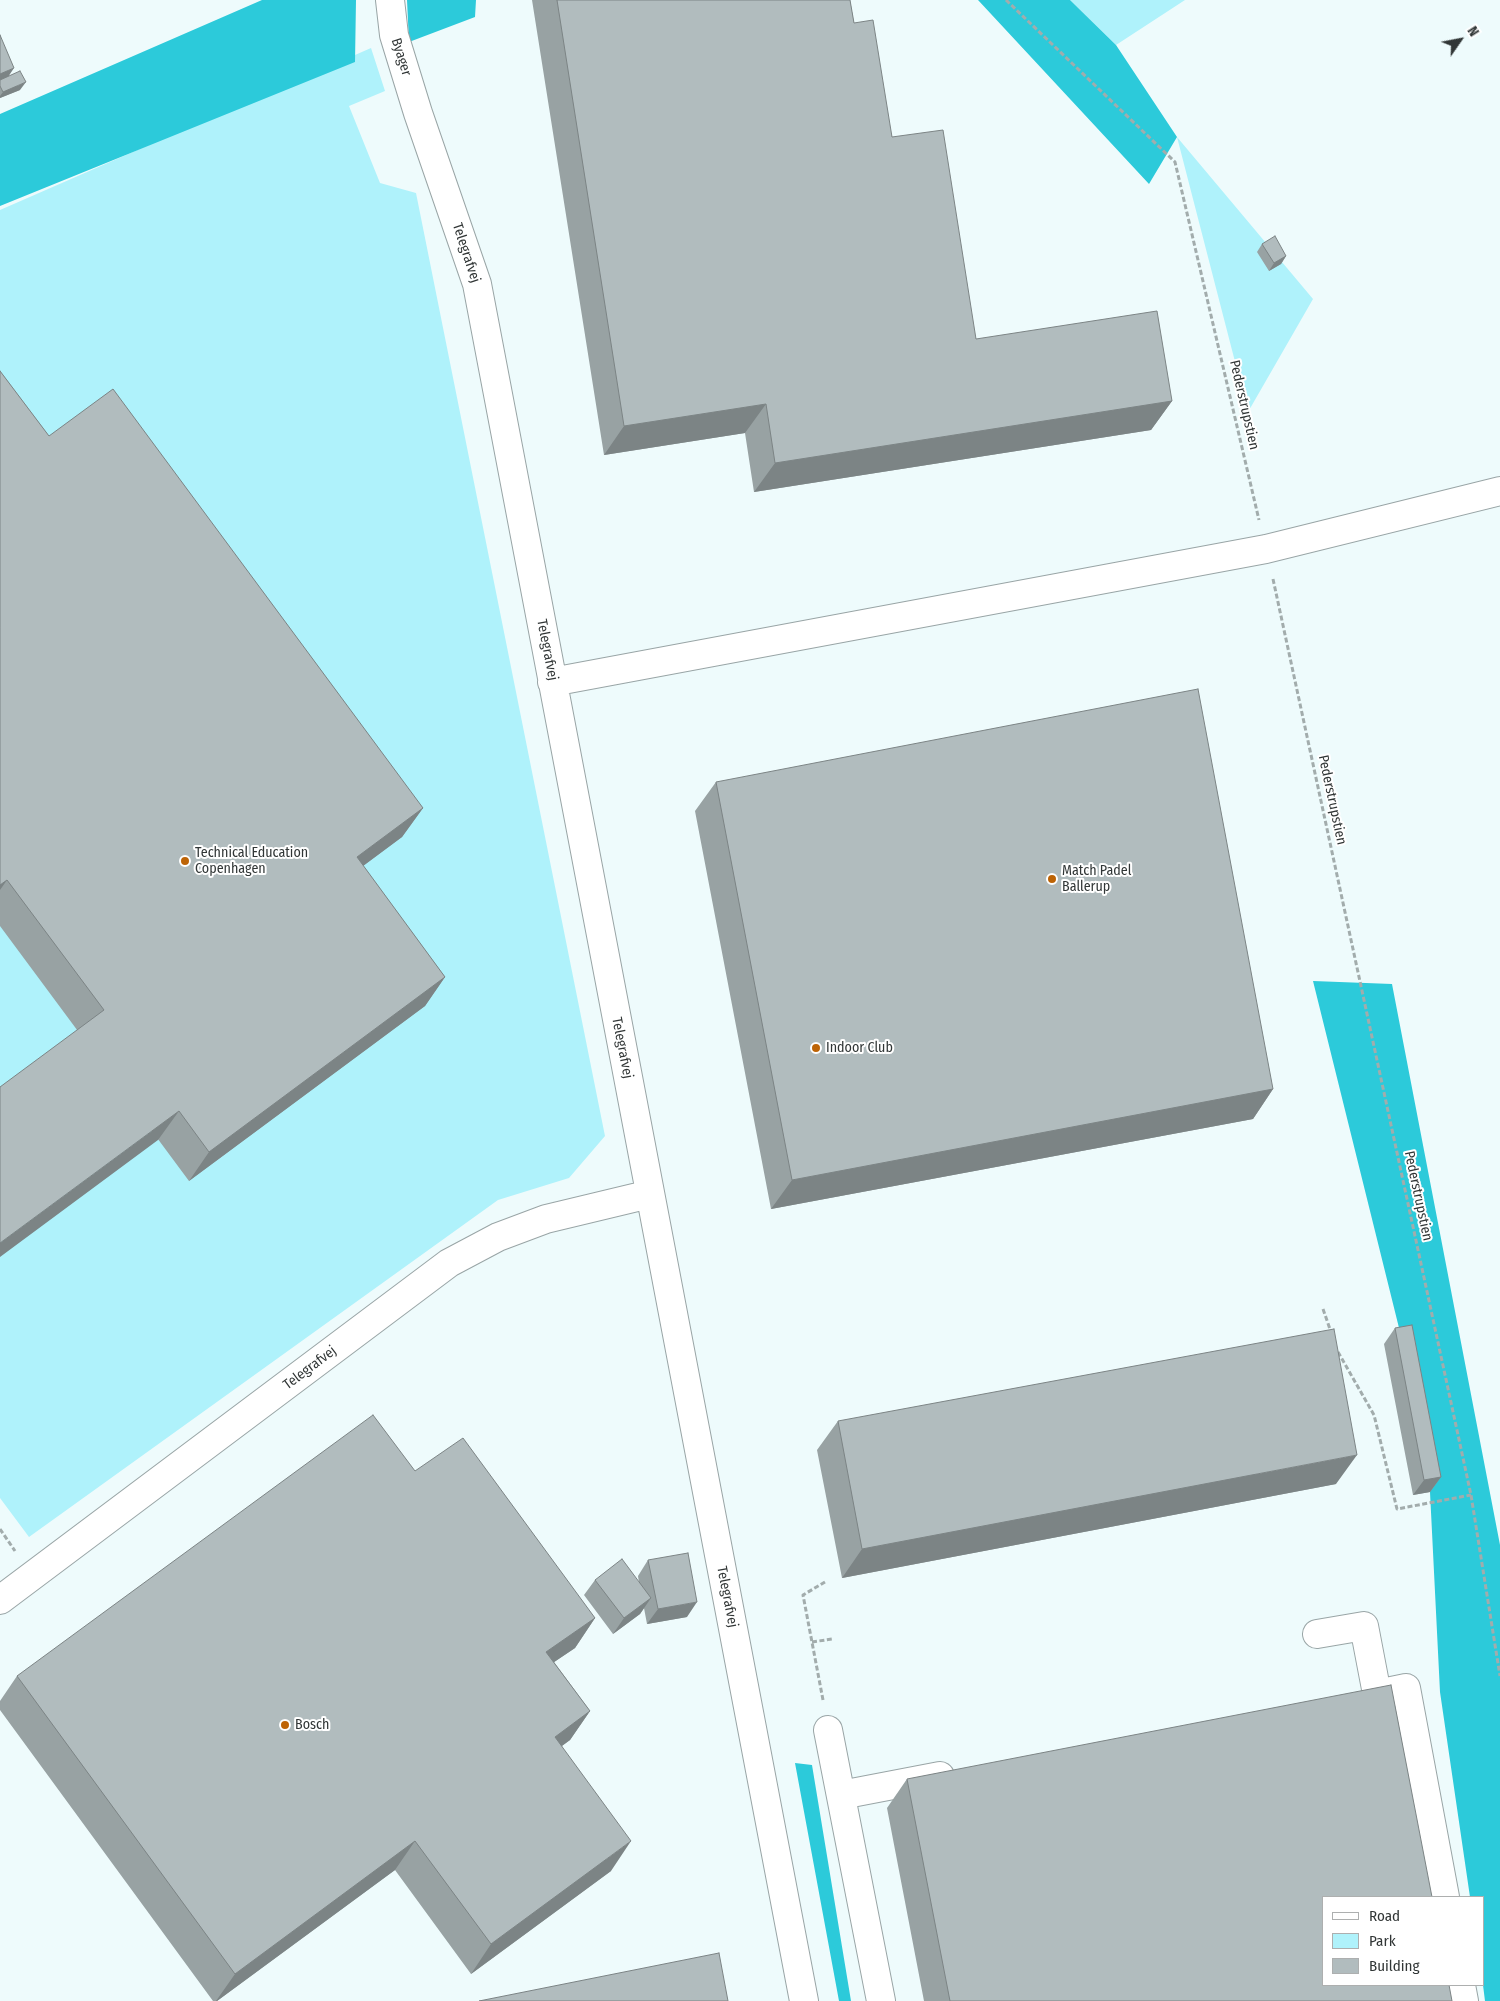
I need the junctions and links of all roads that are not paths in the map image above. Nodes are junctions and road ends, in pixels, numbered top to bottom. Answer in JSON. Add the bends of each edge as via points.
{"nodes":[{"id":1,"x":390,"y":0,"type":"edge"},
{"id":2,"x":418,"y":113,"type":"joint"},
{"id":3,"x":1500,"y":491,"type":"edge"},
{"id":4,"x":552,"y":682,"type":"junction"},
{"id":5,"x":650,"y":1194,"type":"junction"},
{"id":6,"x":0,"y":1600,"type":"edge"},
{"id":7,"x":1316,"y":1634,"type":"dead end"},
{"id":8,"x":828,"y":1730,"type":"road end"},
{"id":9,"x":968,"y":1771,"type":"edge"},
{"id":10,"x":841,"y":1795,"type":"junction"},
{"id":11,"x":1445,"y":1896,"type":"edge"},
{"id":12,"x":1461,"y":1986,"type":"edge"},
{"id":13,"x":804,"y":2001,"type":"edge"},
{"id":14,"x":881,"y":2001,"type":"edge"},
{"id":15,"x":1464,"y":2001,"type":"edge"}],
"edges":[{"from":1,"to":2,"type":"street","name":"Byager","via":[[394,35]]},
{"from":2,"to":4,"type":"street","name":"Telegrafvej","via":[[477,284]]},
{"from":3,"to":4,"type":"street","via":[[1266,549]]},
{"from":4,"to":5,"type":"street","name":"Telegrafvej"},
{"from":5,"to":6,"type":"street","name":"Telegrafvej","via":[[546,1218],[498,1237],[449,1264]]},
{"from":5,"to":13,"type":"street","name":"Telegrafvej"},
{"from":7,"to":11,"type":"street","via":[[1364,1626],[1367,1696],[1406,1688]]},
{"from":8,"to":10,"type":"street"},
{"from":9,"to":10,"type":"street"},
{"from":10,"to":14,"type":"street"},
{"from":12,"to":15,"type":"street"}]}
